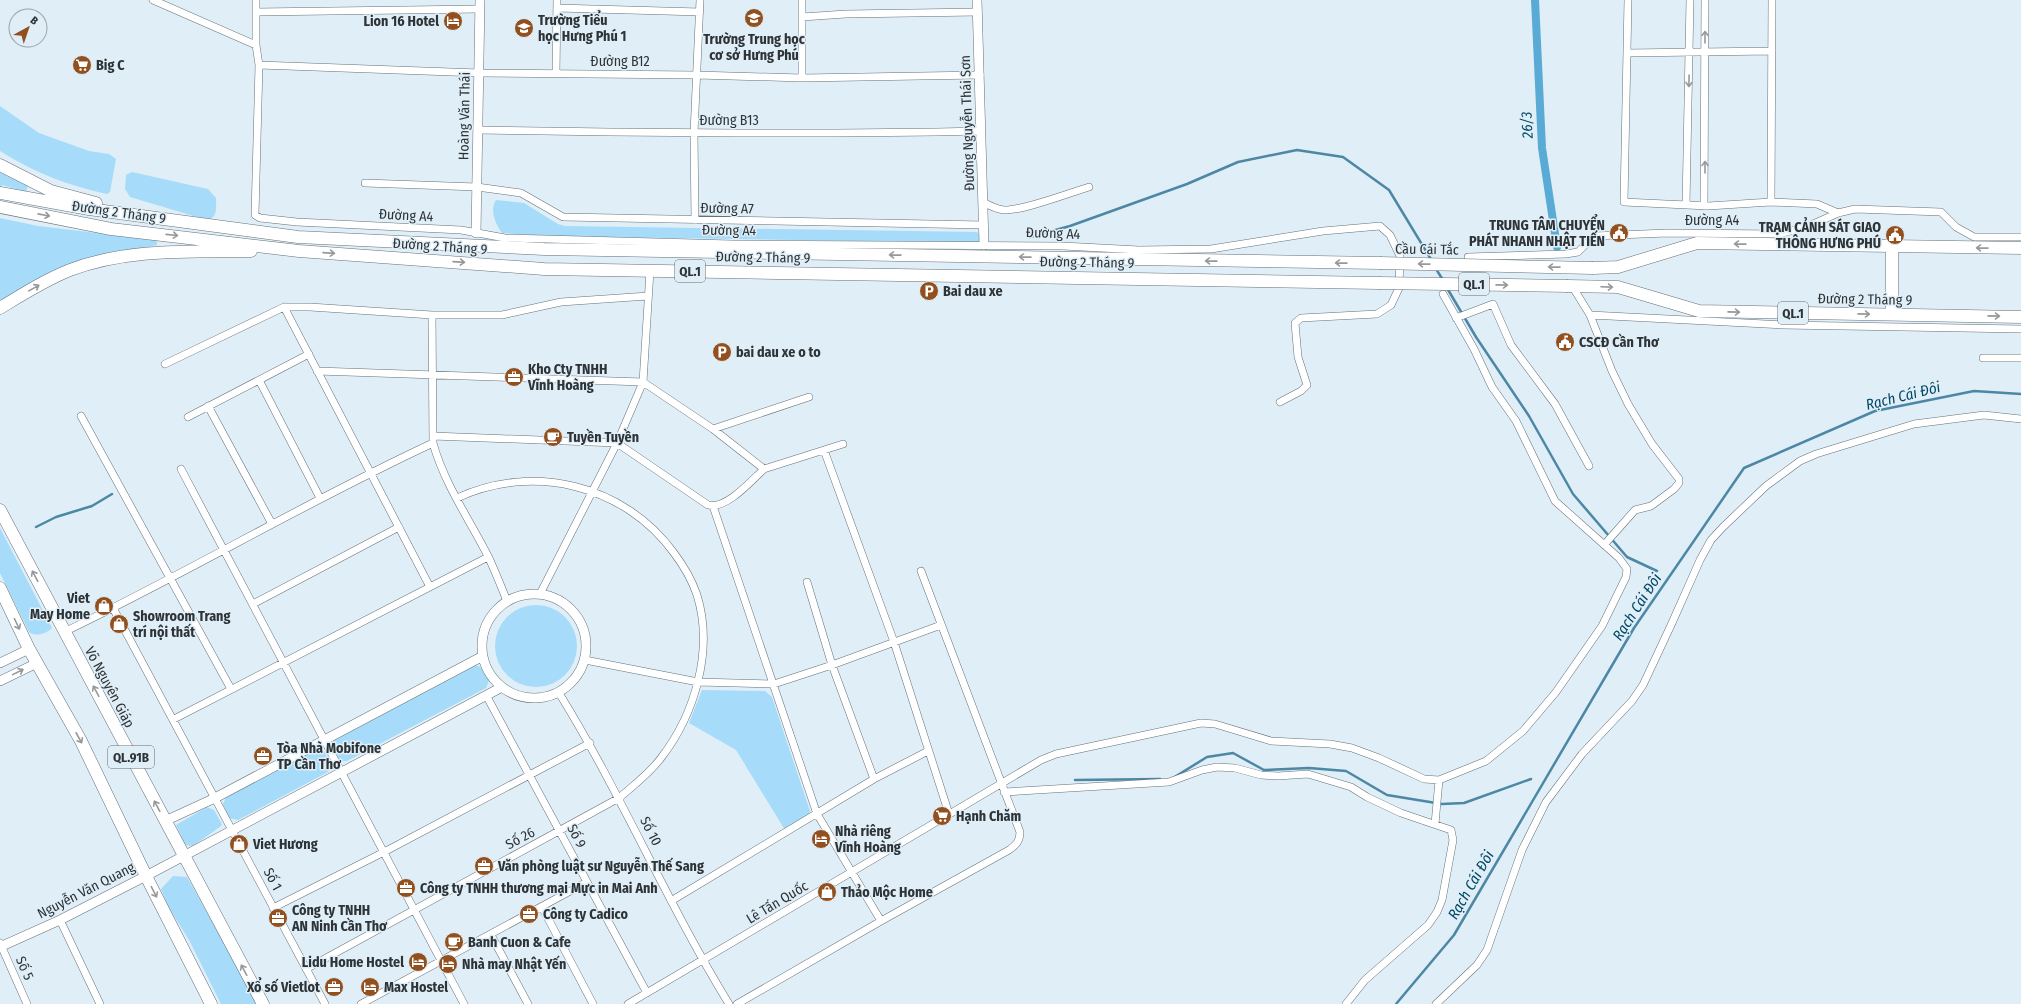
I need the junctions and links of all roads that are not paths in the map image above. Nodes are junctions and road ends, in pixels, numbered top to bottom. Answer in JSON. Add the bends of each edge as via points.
{"nodes":[{"id":1,"x":153,"y":0,"type":"edge"},
{"id":2,"x":256,"y":0,"type":"edge"},
{"id":3,"x":557,"y":0,"type":"edge"},
{"id":4,"x":700,"y":0,"type":"edge"},
{"id":5,"x":802,"y":0,"type":"edge"},
{"id":6,"x":977,"y":0,"type":"edge"},
{"id":7,"x":1628,"y":0,"type":"edge"},
{"id":8,"x":1690,"y":0,"type":"edge"},
{"id":9,"x":1705,"y":0,"type":"edge"},
{"id":10,"x":1772,"y":0,"type":"edge"},
{"id":11,"x":480,"y":5,"type":"edge"},
{"id":12,"x":557,"y":8,"type":"junction"},
{"id":13,"x":256,"y":12,"type":"junction"},
{"id":14,"x":700,"y":12,"type":"junction"},
{"id":15,"x":978,"y":12,"type":"junction"},
{"id":16,"x":802,"y":17,"type":"junction"},
{"id":17,"x":256,"y":45,"type":"junction"},
{"id":18,"x":1772,"y":51,"type":"junction"},
{"id":19,"x":1705,"y":52,"type":"junction"},
{"id":20,"x":1627,"y":53,"type":"junction"},
{"id":21,"x":1689,"y":53,"type":"junction"},
{"id":22,"x":259,"y":65,"type":"junction"},
{"id":23,"x":479,"y":73,"type":"junction"},
{"id":24,"x":556,"y":74,"type":"junction"},
{"id":25,"x":980,"y":74,"type":"junction"},
{"id":26,"x":697,"y":75,"type":"junction"},
{"id":27,"x":802,"y":78,"type":"junction"},
{"id":28,"x":478,"y":130,"type":"junction"},
{"id":29,"x":981,"y":131,"type":"junction"},
{"id":30,"x":694,"y":133,"type":"junction"},
{"id":31,"x":0,"y":165,"type":"edge"},
{"id":32,"x":365,"y":183,"type":"dead end"},
{"id":33,"x":477,"y":187,"type":"junction"},
{"id":34,"x":1089,"y":187,"type":"dead end"},
{"id":35,"x":3,"y":193,"type":"edge"},
{"id":36,"x":983,"y":202,"type":"junction"},
{"id":37,"x":1771,"y":202,"type":"junction"},
{"id":38,"x":1686,"y":205,"type":"junction"},
{"id":39,"x":1704,"y":206,"type":"junction"},
{"id":40,"x":3,"y":207,"type":"edge"},
{"id":41,"x":1838,"y":213,"type":"junction"},
{"id":42,"x":695,"y":220,"type":"junction"},
{"id":43,"x":182,"y":221,"type":"junction"},
{"id":44,"x":984,"y":226,"type":"junction"},
{"id":45,"x":476,"y":233,"type":"junction"},
{"id":46,"x":2021,"y":238,"type":"edge"},
{"id":47,"x":984,"y":245,"type":"junction"},
{"id":48,"x":1892,"y":246,"type":"junction"},
{"id":49,"x":2021,"y":248,"type":"edge"},
{"id":50,"x":299,"y":251,"type":"junction"},
{"id":51,"x":1468,"y":257,"type":"dead end"},
{"id":52,"x":1380,"y":264,"type":"joint"},
{"id":53,"x":650,"y":270,"type":"junction"},
{"id":54,"x":1570,"y":286,"type":"junction"},
{"id":55,"x":1442,"y":294,"type":"dead end"},
{"id":56,"x":648,"y":296,"type":"junction"},
{"id":57,"x":284,"y":307,"type":"junction"},
{"id":58,"x":0,"y":308,"type":"edge"},
{"id":59,"x":1892,"y":314,"type":"junction"},
{"id":60,"x":432,"y":315,"type":"junction"},
{"id":61,"x":1590,"y":315,"type":"junction"},
{"id":62,"x":1458,"y":317,"type":"junction"},
{"id":63,"x":2021,"y":317,"type":"edge"},
{"id":64,"x":2021,"y":329,"type":"edge"},
{"id":65,"x":309,"y":354,"type":"junction"},
{"id":66,"x":1983,"y":358,"type":"dead end"},
{"id":67,"x":2021,"y":358,"type":"edge"},
{"id":68,"x":165,"y":364,"type":"dead end"},
{"id":69,"x":318,"y":371,"type":"junction"},
{"id":70,"x":432,"y":374,"type":"junction"},
{"id":71,"x":259,"y":380,"type":"junction"},
{"id":72,"x":643,"y":382,"type":"junction"},
{"id":73,"x":808,"y":397,"type":"dead end"},
{"id":74,"x":1280,"y":402,"type":"dead end"},
{"id":75,"x":208,"y":406,"type":"junction"},
{"id":76,"x":81,"y":416,"type":"dead end"},
{"id":77,"x":188,"y":416,"type":"dead end"},
{"id":78,"x":2021,"y":419,"type":"edge"},
{"id":79,"x":713,"y":429,"type":"junction"},
{"id":80,"x":433,"y":439,"type":"junction"},
{"id":81,"x":617,"y":443,"type":"junction"},
{"id":82,"x":843,"y":444,"type":"dead end"},
{"id":83,"x":824,"y":450,"type":"junction"},
{"id":84,"x":1589,"y":466,"type":"dead end"},
{"id":85,"x":181,"y":469,"type":"dead end"},
{"id":86,"x":764,"y":469,"type":"junction"},
{"id":87,"x":370,"y":472,"type":"junction"},
{"id":88,"x":592,"y":491,"type":"junction"},
{"id":89,"x":320,"y":498,"type":"junction"},
{"id":90,"x":457,"y":498,"type":"junction"},
{"id":91,"x":714,"y":506,"type":"junction"},
{"id":92,"x":0,"y":510,"type":"edge"},
{"id":93,"x":272,"y":524,"type":"junction"},
{"id":94,"x":399,"y":527,"type":"junction"},
{"id":95,"x":1606,"y":543,"type":"junction"},
{"id":96,"x":224,"y":550,"type":"junction"},
{"id":97,"x":488,"y":557,"type":"junction"},
{"id":98,"x":921,"y":571,"type":"dead end"},
{"id":99,"x":169,"y":578,"type":"junction"},
{"id":100,"x":807,"y":582,"type":"dead end"},
{"id":101,"x":430,"y":587,"type":"junction"},
{"id":102,"x":0,"y":588,"type":"edge"},
{"id":103,"x":540,"y":594,"type":"junction"},
{"id":104,"x":507,"y":601,"type":"junction"},
{"id":105,"x":253,"y":604,"type":"junction"},
{"id":106,"x":113,"y":608,"type":"junction"},
{"id":107,"x":941,"y":625,"type":"junction"},
{"id":108,"x":64,"y":632,"type":"junction"},
{"id":109,"x":894,"y":642,"type":"junction"},
{"id":110,"x":29,"y":649,"type":"junction"},
{"id":111,"x":483,"y":656,"type":"junction"},
{"id":112,"x":585,"y":660,"type":"junction"},
{"id":113,"x":284,"y":662,"type":"junction"},
{"id":114,"x":0,"y":663,"type":"edge"},
{"id":115,"x":37,"y":663,"type":"junction"},
{"id":116,"x":832,"y":665,"type":"junction"},
{"id":117,"x":0,"y":681,"type":"edge"},
{"id":118,"x":698,"y":682,"type":"junction"},
{"id":119,"x":774,"y":684,"type":"junction"},
{"id":120,"x":502,"y":687,"type":"junction"},
{"id":121,"x":231,"y":689,"type":"junction"},
{"id":122,"x":558,"y":693,"type":"junction"},
{"id":123,"x":486,"y":694,"type":"junction"},
{"id":124,"x":174,"y":718,"type":"junction"},
{"id":125,"x":324,"y":739,"type":"junction"},
{"id":126,"x":590,"y":743,"type":"junction"},
{"id":127,"x":928,"y":751,"type":"junction"},
{"id":128,"x":342,"y":772,"type":"junction"},
{"id":129,"x":529,"y":775,"type":"junction"},
{"id":130,"x":874,"y":779,"type":"junction"},
{"id":131,"x":1439,"y":780,"type":"junction"},
{"id":132,"x":1000,"y":784,"type":"junction"},
{"id":133,"x":1004,"y":792,"type":"junction"},
{"id":134,"x":215,"y":798,"type":"junction"},
{"id":135,"x":619,"y":798,"type":"junction"},
{"id":136,"x":817,"y":814,"type":"junction"},
{"id":137,"x":949,"y":814,"type":"junction"},
{"id":138,"x":165,"y":821,"type":"junction"},
{"id":139,"x":1436,"y":824,"type":"junction"},
{"id":140,"x":232,"y":830,"type":"junction"},
{"id":141,"x":560,"y":832,"type":"junction"},
{"id":142,"x":384,"y":852,"type":"junction"},
{"id":143,"x":183,"y":857,"type":"junction"},
{"id":144,"x":851,"y":873,"type":"junction"},
{"id":145,"x":146,"y":876,"type":"junction"},
{"id":146,"x":587,"y":882,"type":"junction"},
{"id":147,"x":671,"y":901,"type":"junction"},
{"id":148,"x":542,"y":907,"type":"junction"},
{"id":149,"x":273,"y":908,"type":"junction"},
{"id":150,"x":414,"y":910,"type":"junction"},
{"id":151,"x":60,"y":920,"type":"junction"},
{"id":152,"x":881,"y":921,"type":"junction"},
{"id":153,"x":491,"y":935,"type":"junction"},
{"id":154,"x":0,"y":945,"type":"edge"},
{"id":155,"x":703,"y":961,"type":"junction"},
{"id":156,"x":441,"y":962,"type":"junction"},
{"id":157,"x":306,"y":969,"type":"junction"},
{"id":158,"x":647,"y":994,"type":"junction"},
{"id":159,"x":27,"y":1004,"type":"edge"},
{"id":160,"x":100,"y":1004,"type":"edge"},
{"id":161,"x":212,"y":1004,"type":"edge"},
{"id":162,"x":263,"y":1004,"type":"edge"},
{"id":163,"x":325,"y":1004,"type":"edge"},
{"id":164,"x":361,"y":1004,"type":"edge"},
{"id":165,"x":464,"y":1004,"type":"edge"},
{"id":166,"x":528,"y":1004,"type":"edge"},
{"id":167,"x":593,"y":1004,"type":"edge"},
{"id":168,"x":628,"y":1004,"type":"edge"},
{"id":169,"x":729,"y":1004,"type":"edge"},
{"id":170,"x":738,"y":1004,"type":"edge"},
{"id":171,"x":1346,"y":1004,"type":"edge"},
{"id":172,"x":1436,"y":1004,"type":"edge"}],
"edges":[{"from":1,"to":17,"type":"street"},
{"from":2,"to":13,"type":"street","name":"Đường A4"},
{"from":3,"to":12,"type":"street"},
{"from":4,"to":14,"type":"street"},
{"from":5,"to":16,"type":"street"},
{"from":6,"to":15,"type":"street","name":"Đường Nguyễn Thái Sơn"},
{"from":7,"to":20,"type":"street"},
{"from":8,"to":21,"type":"street"},
{"from":19,"to":9,"type":"street","one_way":true},
{"from":10,"to":18,"type":"street"},
{"from":11,"to":13,"type":"street"},
{"from":11,"to":23,"type":"street","name":"Hoàng Văn Thái"},
{"from":12,"to":14,"type":"street"},
{"from":12,"to":24,"type":"street"},
{"from":13,"to":17,"type":"street","name":"Đường A4"},
{"from":14,"to":26,"type":"street"},
{"from":15,"to":16,"type":"street"},
{"from":15,"to":25,"type":"street","name":"Đường Nguyễn Thái Sơn"},
{"from":16,"to":27,"type":"street"},
{"from":17,"to":22,"type":"street","name":"Đường A4"},
{"from":18,"to":19,"type":"street"},
{"from":18,"to":37,"type":"street"},
{"from":19,"to":21,"type":"street"},
{"from":39,"to":19,"type":"street","one_way":true},
{"from":20,"to":21,"type":"street"},
{"from":20,"to":38,"type":"street","via":[[1624,202]]},
{"from":21,"to":38,"type":"street","one_way":true},
{"from":22,"to":23,"type":"street","name":"Đường B12"},
{"from":22,"to":45,"type":"street","name":"Đường A4","via":[[255,215],[260,218],[297,222],[461,230]]},
{"from":23,"to":24,"type":"street","name":"Đường B12"},
{"from":23,"to":28,"type":"street","name":"Hoàng Văn Thái"},
{"from":24,"to":26,"type":"street","name":"Đường B12"},
{"from":25,"to":27,"type":"street","name":"Đường B12"},
{"from":25,"to":29,"type":"street","name":"Đường Nguyễn Thái Sơn"},
{"from":26,"to":27,"type":"street","name":"Đường B12"},
{"from":26,"to":30,"type":"street"},
{"from":28,"to":30,"type":"street","name":"Đường B13"},
{"from":28,"to":33,"type":"street","name":"Hoàng Văn Thái"},
{"from":29,"to":30,"type":"street","name":"Đường B13","via":[[869,134]]},
{"from":29,"to":36,"type":"street","name":"Đường Nguyễn Thái Sơn"},
{"from":30,"to":42,"type":"street"},
{"from":31,"to":43,"type":"highway","via":[[52,191],[116,209]]},
{"from":32,"to":33,"type":"street","name":"Đường A7"},
{"from":33,"to":42,"type":"street","name":"Đường A7","via":[[521,193],[563,217]]},
{"from":33,"to":45,"type":"street","name":"Hoàng Văn Thái"},
{"from":34,"to":36,"type":"street","via":[[1006,210]]},
{"from":35,"to":43,"type":"highway","name":"Đường 2 Tháng 9","number":"QL.1","via":[[89,209]]},
{"from":36,"to":44,"type":"street","name":"Đường Nguyễn Thái Sơn"},
{"from":37,"to":39,"type":"street"},
{"from":37,"to":41,"type":"street","via":[[1817,204]]},
{"from":38,"to":39,"type":"street"},
{"from":40,"to":50,"type":"highway","name":"Đường 2 Tháng 9","number":"QL.1","one_way":true,"via":[[111,229]]},
{"from":41,"to":46,"type":"street","name":"Đường A4","via":[[1855,209],[1941,212],[1956,227],[1974,237]]},
{"from":41,"to":51,"type":"street","name":"Đường A4","via":[[1809,226],[1779,234],[1667,233],[1594,236],[1578,252]]},
{"from":42,"to":44,"type":"street","name":"Đường A7"},
{"from":52,"to":43,"type":"highway","name":"Đường 2 Tháng 9","number":"QL.1","one_way":true,"via":[[544,249],[298,237]]},
{"from":44,"to":47,"type":"street","name":"Đường Nguyễn Thái Sơn"},
{"from":45,"to":47,"type":"street","name":"Đường A4","via":[[505,238],[732,244]]},
{"from":47,"to":74,"type":"street","name":"Đường A4","via":[[1139,250],[1211,249],[1375,225],[1386,229],[1400,256],[1399,288],[1391,304],[1377,314],[1301,318],[1295,323],[1298,356],[1307,385]]},
{"from":49,"to":48,"type":"highway","number":"QL.1","one_way":true},
{"from":48,"to":52,"type":"highway","name":"Cầu Cái Tắc","number":"QL.1","one_way":true,"bridge":true,"via":[[1697,243],[1618,267],[1593,268]]},
{"from":48,"to":59,"type":"highway"},
{"from":50,"to":53,"type":"highway","name":"Đường 2 Tháng 9","number":"QL.1","one_way":true,"via":[[544,269]]},
{"from":58,"to":50,"type":"highway","one_way":true,"via":[[69,271],[97,261],[158,252]]},
{"from":53,"to":54,"type":"highway","name":"Đường 2 Tháng 9","number":"QL.1","one_way":true,"bridge":true},
{"from":53,"to":56,"type":"street"},
{"from":54,"to":59,"type":"highway","name":"Đường 2 Tháng 9","number":"QL.1","one_way":true,"via":[[1618,287],[1698,311]]},
{"from":54,"to":61,"type":"street"},
{"from":55,"to":62,"type":"street"},
{"from":56,"to":60,"type":"street","via":[[561,302],[502,315]]},
{"from":56,"to":72,"type":"street"},
{"from":57,"to":60,"type":"street"},
{"from":57,"to":65,"type":"street"},
{"from":57,"to":68,"type":"street"},
{"from":59,"to":63,"type":"highway","name":"Đường 2 Tháng 9","number":"QL.1","one_way":true},
{"from":60,"to":70,"type":"street"},
{"from":61,"to":64,"type":"street","via":[[1783,325]]},
{"from":61,"to":95,"type":"street","via":[[1628,404],[1652,444],[1678,475],[1679,483],[1674,490],[1651,506],[1635,510]]},
{"from":62,"to":84,"type":"street","via":[[1493,304],[1511,345],[1555,404]]},
{"from":62,"to":95,"type":"street","via":[[1492,387],[1516,421],[1555,501]]},
{"from":65,"to":69,"type":"street"},
{"from":65,"to":71,"type":"street"},
{"from":66,"to":67,"type":"street"},
{"from":69,"to":70,"type":"street"},
{"from":69,"to":87,"type":"street"},
{"from":70,"to":72,"type":"street"},
{"from":70,"to":80,"type":"street"},
{"from":71,"to":75,"type":"street"},
{"from":71,"to":89,"type":"street"},
{"from":72,"to":79,"type":"street"},
{"from":72,"to":81,"type":"street"},
{"from":73,"to":79,"type":"street"},
{"from":75,"to":77,"type":"street"},
{"from":75,"to":93,"type":"street"},
{"from":76,"to":99,"type":"street"},
{"from":78,"to":172,"type":"street","via":[[1984,415],[1914,424],[1816,454],[1800,461],[1766,486],[1722,527],[1700,560],[1643,685],[1632,701],[1582,754],[1546,802],[1522,850],[1487,950],[1477,964]]},
{"from":79,"to":86,"type":"street"},
{"from":80,"to":81,"type":"street"},
{"from":80,"to":87,"type":"street"},
{"from":80,"to":90,"type":"street","via":[[436,453]]},
{"from":81,"to":88,"type":"street"},
{"from":81,"to":91,"type":"street","via":[[708,505]]},
{"from":82,"to":83,"type":"street"},
{"from":83,"to":86,"type":"street"},
{"from":83,"to":109,"type":"street"},
{"from":85,"to":96,"type":"street"},
{"from":86,"to":91,"type":"street","via":[[725,503]]},
{"from":87,"to":89,"type":"street"},
{"from":87,"to":94,"type":"street"},
{"from":88,"to":90,"type":"street","name":"Số 26","via":[[562,484],[521,481],[496,484]]},
{"from":88,"to":103,"type":"street"},
{"from":88,"to":118,"type":"street","name":"Số 26","via":[[638,516],[668,545],[681,563],[697,596],[703,633],[703,656]]},
{"from":89,"to":93,"type":"street"},
{"from":90,"to":97,"type":"street"},
{"from":91,"to":119,"type":"street"},
{"from":108,"to":92,"type":"highway","name":"Võ Nguyên Giáp","number":"QL.91B","one_way":true},
{"from":93,"to":96,"type":"street"},
{"from":94,"to":101,"type":"street"},
{"from":94,"to":105,"type":"street"},
{"from":95,"to":131,"type":"street","via":[[1626,565],[1626,577],[1602,626],[1556,692],[1523,731],[1486,761]]},
{"from":96,"to":99,"type":"street"},
{"from":96,"to":105,"type":"street"},
{"from":97,"to":101,"type":"street"},
{"from":97,"to":104,"type":"street"},
{"from":98,"to":107,"type":"street"},
{"from":99,"to":106,"type":"street"},
{"from":99,"to":121,"type":"street"},
{"from":100,"to":116,"type":"street"},
{"from":101,"to":113,"type":"street"},
{"from":102,"to":110,"type":"highway","number":"QL.91B","one_way":true},
{"from":103,"to":104,"type":"street","via":[[523,595]]},
{"from":103,"to":112,"type":"street","via":[[565,605],[580,621],[586,637]]},
{"from":104,"to":111,"type":"street","via":[[495,611],[486,625],[482,640]]},
{"from":105,"to":113,"type":"street"},
{"from":106,"to":108,"type":"street"},
{"from":106,"to":124,"type":"street","name":"Số 1"},
{"from":107,"to":109,"type":"street"},
{"from":107,"to":132,"type":"street"},
{"from":138,"to":108,"type":"highway","name":"Võ Nguyên Giáp","number":"QL.91B","one_way":true},
{"from":109,"to":116,"type":"street"},
{"from":109,"to":127,"type":"street"},
{"from":110,"to":114,"type":"street"},
{"from":110,"to":115,"type":"highway","number":"QL.91B"},
{"from":111,"to":120,"type":"street","via":[[489,673]]},
{"from":111,"to":125,"type":"street"},
{"from":112,"to":118,"type":"street"},
{"from":112,"to":122,"type":"street","via":[[572,683]]},
{"from":113,"to":121,"type":"street"},
{"from":113,"to":125,"type":"street"},
{"from":117,"to":115,"type":"street","one_way":true},
{"from":115,"to":145,"type":"highway","number":"QL.91B","one_way":true,"via":[[81,741]]},
{"from":116,"to":119,"type":"street"},
{"from":116,"to":130,"type":"street"},
{"from":118,"to":119,"type":"street"},
{"from":118,"to":135,"type":"street","name":"Số 26","via":[[680,728],[664,754],[644,778]]},
{"from":119,"to":136,"type":"street"},
{"from":120,"to":122,"type":"street","via":[[515,695],[529,698],[544,698]]},
{"from":120,"to":123,"type":"street","name":"Nguyễn Văn Quang"},
{"from":121,"to":124,"type":"street"},
{"from":122,"to":126,"type":"street","name":"Số 10"},
{"from":123,"to":128,"type":"street","name":"Nguyễn Văn Quang"},
{"from":123,"to":129,"type":"street","name":"Số 9"},
{"from":124,"to":134,"type":"street","name":"Số 1"},
{"from":125,"to":128,"type":"street"},
{"from":125,"to":134,"type":"street"},
{"from":126,"to":129,"type":"street"},
{"from":126,"to":135,"type":"street","name":"Số 10"},
{"from":127,"to":130,"type":"street"},
{"from":127,"to":137,"type":"street"},
{"from":128,"to":140,"type":"street","name":"Nguyễn Văn Quang"},
{"from":128,"to":142,"type":"street"},
{"from":129,"to":141,"type":"street","name":"Số 9"},
{"from":129,"to":142,"type":"street"},
{"from":130,"to":136,"type":"street"},
{"from":131,"to":132,"type":"street","name":"Lê Tấn Quốc","via":[[1424,779],[1352,748],[1330,744],[1271,741],[1215,724],[1202,723],[1048,756]]},
{"from":131,"to":139,"type":"street"},
{"from":132,"to":133,"type":"street"},
{"from":132,"to":137,"type":"street","name":"Lê Tấn Quốc"},
{"from":133,"to":139,"type":"street","via":[[1169,782],[1202,770],[1236,768],[1267,775],[1308,774],[1351,787],[1402,813]]},
{"from":133,"to":152,"type":"street","via":[[1020,832],[1016,845]]},
{"from":134,"to":138,"type":"street"},
{"from":134,"to":140,"type":"street","name":"Số 1"},
{"from":135,"to":141,"type":"street","name":"Số 26"},
{"from":135,"to":147,"type":"street","name":"Số 10"},
{"from":136,"to":144,"type":"street"},
{"from":136,"to":147,"type":"street"},
{"from":137,"to":144,"type":"street","name":"Lê Tấn Quốc"},
{"from":138,"to":143,"type":"highway","name":"Võ Nguyên Giáp","number":"QL.91B"},
{"from":139,"to":171,"type":"street","via":[[1451,830],[1453,840],[1438,912],[1365,980]]},
{"from":140,"to":143,"type":"street","name":"Nguyễn Văn Quang"},
{"from":140,"to":149,"type":"street","name":"Số 1"},
{"from":141,"to":146,"type":"street","name":"Số 9"},
{"from":141,"to":150,"type":"street","name":"Số 26"},
{"from":142,"to":149,"type":"street"},
{"from":142,"to":150,"type":"street"},
{"from":143,"to":145,"type":"street","name":"Nguyễn Văn Quang"},
{"from":162,"to":143,"type":"highway","name":"Võ Nguyên Giáp","number":"QL.91B","one_way":true},
{"from":144,"to":152,"type":"street"},
{"from":144,"to":155,"type":"street","name":"Lê Tấn Quốc"},
{"from":145,"to":151,"type":"street","name":"Nguyễn Văn Quang"},
{"from":145,"to":161,"type":"highway","number":"QL.91B","one_way":true},
{"from":146,"to":148,"type":"street"},
{"from":146,"to":158,"type":"street","name":"Số 9"},
{"from":147,"to":155,"type":"street","name":"Số 10"},
{"from":148,"to":153,"type":"street"},
{"from":148,"to":167,"type":"street"},
{"from":149,"to":157,"type":"street","name":"Số 1"},
{"from":150,"to":156,"type":"street"},
{"from":150,"to":157,"type":"street","name":"Số 26"},
{"from":151,"to":154,"type":"street","name":"Nguyễn Văn Quang"},
{"from":151,"to":160,"type":"street"},
{"from":152,"to":170,"type":"street"},
{"from":153,"to":156,"type":"street"},
{"from":153,"to":166,"type":"street"},
{"from":154,"to":159,"type":"street","name":"Số 5"},
{"from":155,"to":158,"type":"street","name":"Lê Tấn Quốc"},
{"from":155,"to":169,"type":"street","name":"Số 10"},
{"from":156,"to":164,"type":"street"},
{"from":156,"to":165,"type":"street"},
{"from":157,"to":163,"type":"street","name":"Số 1"},
{"from":158,"to":168,"type":"street","name":"Lê Tấn Quốc"}]}
